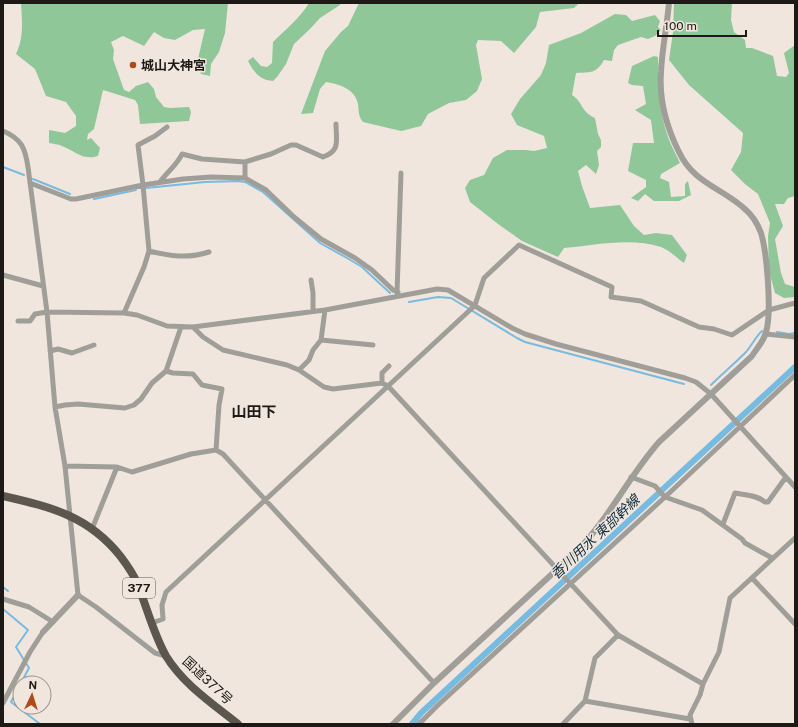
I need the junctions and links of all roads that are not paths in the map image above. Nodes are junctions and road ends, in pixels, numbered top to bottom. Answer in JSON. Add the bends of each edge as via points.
{"nodes":[{"id":1,"x":669,"y":3,"type":"edge"},
{"id":2,"x":336,"y":124,"type":"dead end"},
{"id":3,"x":167,"y":127,"type":"dead end"},
{"id":4,"x":3,"y":131,"type":"edge"},
{"id":5,"x":245,"y":162,"type":"junction"},
{"id":6,"x":401,"y":173,"type":"dead end"},
{"id":7,"x":245,"y":178,"type":"junction"},
{"id":8,"x":160,"y":182,"type":"junction"},
{"id":9,"x":30,"y":183,"type":"junction"},
{"id":10,"x":143,"y":185,"type":"junction"},
{"id":11,"x":149,"y":251,"type":"junction"},
{"id":12,"x":209,"y":252,"type":"dead end"},
{"id":13,"x":3,"y":275,"type":"edge"},
{"id":14,"x":311,"y":280,"type":"dead end"},
{"id":15,"x":43,"y":286,"type":"junction"},
{"id":16,"x":397,"y":294,"type":"junction"},
{"id":17,"x":795,"y":303,"type":"edge"},
{"id":18,"x":472,"y":308,"type":"junction"},
{"id":19,"x":325,"y":310,"type":"junction"},
{"id":20,"x":769,"y":310,"type":"junction"},
{"id":21,"x":313,"y":311,"type":"junction"},
{"id":22,"x":47,"y":312,"type":"junction"},
{"id":23,"x":124,"y":313,"type":"junction"},
{"id":24,"x":18,"y":322,"type":"dead end"},
{"id":25,"x":181,"y":327,"type":"junction"},
{"id":26,"x":193,"y":327,"type":"junction"},
{"id":27,"x":766,"y":334,"type":"junction"},
{"id":28,"x":795,"y":337,"type":"edge"},
{"id":29,"x":321,"y":340,"type":"junction"},
{"id":30,"x":94,"y":345,"type":"dead end"},
{"id":31,"x":373,"y":346,"type":"dead end"},
{"id":32,"x":50,"y":351,"type":"junction"},
{"id":33,"x":389,"y":366,"type":"dead end"},
{"id":34,"x":299,"y":370,"type":"junction"},
{"id":35,"x":166,"y":371,"type":"junction"},
{"id":36,"x":795,"y":375,"type":"edge"},
{"id":37,"x":382,"y":383,"type":"junction"},
{"id":38,"x":388,"y":386,"type":"junction"},
{"id":39,"x":711,"y":394,"type":"junction"},
{"id":40,"x":55,"y":407,"type":"junction"},
{"id":41,"x":739,"y":426,"type":"junction"},
{"id":42,"x":216,"y":450,"type":"junction"},
{"id":43,"x":65,"y":466,"type":"junction"},
{"id":44,"x":117,"y":467,"type":"junction"},
{"id":45,"x":631,"y":477,"type":"junction"},
{"id":46,"x":786,"y":477,"type":"junction"},
{"id":47,"x":795,"y":487,"type":"edge"},
{"id":48,"x":664,"y":495,"type":"junction"},
{"id":49,"x":3,"y":496,"type":"edge"},
{"id":50,"x":265,"y":500,"type":"junction"},
{"id":51,"x":70,"y":516,"type":"junction"},
{"id":52,"x":723,"y":524,"type":"junction"},
{"id":53,"x":92,"y":529,"type":"junction"},
{"id":54,"x":795,"y":538,"type":"edge"},
{"id":55,"x":772,"y":558,"type":"junction"},
{"id":56,"x":557,"y":570,"type":"junction"},
{"id":57,"x":752,"y":578,"type":"junction"},
{"id":58,"x":569,"y":582,"type":"junction"},
{"id":59,"x":78,"y":595,"type":"junction"},
{"id":60,"x":3,"y":600,"type":"edge"},
{"id":61,"x":53,"y":622,"type":"junction"},
{"id":62,"x":152,"y":623,"type":"junction"},
{"id":63,"x":795,"y":624,"type":"edge"},
{"id":64,"x":43,"y":632,"type":"joint"},
{"id":65,"x":618,"y":635,"type":"junction"},
{"id":66,"x":166,"y":656,"type":"junction"},
{"id":67,"x":434,"y":683,"type":"junction"},
{"id":68,"x":703,"y":684,"type":"junction"},
{"id":69,"x":585,"y":702,"type":"junction"},
{"id":70,"x":3,"y":703,"type":"edge"},
{"id":71,"x":691,"y":722,"type":"edge"},
{"id":72,"x":238,"y":724,"type":"edge"},
{"id":73,"x":393,"y":724,"type":"edge"},
{"id":74,"x":419,"y":724,"type":"edge"},
{"id":75,"x":562,"y":724,"type":"edge"}],
"edges":[{"from":1,"to":20,"type":"street","via":[[660,74],[668,125],[684,162],[694,174],[736,202],[756,221],[764,249]]},
{"from":2,"to":5,"type":"street","via":[[335,150],[331,154],[323,157],[291,145]]},
{"from":3,"to":10,"type":"street","via":[[138,145]]},
{"from":4,"to":9,"type":"street","via":[[17,138],[24,149]]},
{"from":5,"to":7,"type":"street"},
{"from":5,"to":8,"type":"street","via":[[202,159],[182,154],[178,163]]},
{"from":6,"to":16,"type":"street"},
{"from":7,"to":8,"type":"street"},
{"from":7,"to":16,"type":"street","via":[[266,190],[321,239],[372,270]]},
{"from":8,"to":10,"type":"street"},
{"from":9,"to":10,"type":"street","via":[[71,199]]},
{"from":9,"to":15,"type":"street"},
{"from":10,"to":11,"type":"street"},
{"from":11,"to":12,"type":"street","via":[[170,256],[196,256]]},
{"from":11,"to":23,"type":"street"},
{"from":13,"to":15,"type":"street"},
{"from":14,"to":21,"type":"street"},
{"from":15,"to":22,"type":"street"},
{"from":16,"to":18,"type":"street","via":[[448,290]]},
{"from":16,"to":19,"type":"street","via":[[388,299]]},
{"from":17,"to":20,"type":"street"},
{"from":18,"to":20,"type":"street","via":[[484,278],[519,245],[612,287],[611,297],[641,301],[699,327],[732,335]]},
{"from":18,"to":38,"type":"street"},
{"from":18,"to":39,"type":"street","via":[[525,334],[685,378],[696,382]]},
{"from":19,"to":21,"type":"street"},
{"from":19,"to":29,"type":"street"},
{"from":20,"to":27,"type":"street"},
{"from":21,"to":26,"type":"street"},
{"from":22,"to":23,"type":"street"},
{"from":22,"to":24,"type":"street","via":[[35,314],[30,321]]},
{"from":22,"to":32,"type":"street"},
{"from":23,"to":25,"type":"street","via":[[167,326]]},
{"from":25,"to":26,"type":"street"},
{"from":25,"to":35,"type":"street"},
{"from":26,"to":34,"type":"street","via":[[223,350],[287,364]]},
{"from":27,"to":28,"type":"street"},
{"from":27,"to":39,"type":"street","via":[[752,356]]},
{"from":29,"to":31,"type":"street"},
{"from":29,"to":34,"type":"street","via":[[309,360]]},
{"from":30,"to":32,"type":"street","via":[[72,353],[58,349]]},
{"from":32,"to":40,"type":"street"},
{"from":33,"to":37,"type":"street","via":[[382,373]]},
{"from":34,"to":37,"type":"street","via":[[324,387],[333,389]]},
{"from":35,"to":40,"type":"street","via":[[152,383],[141,399],[125,408],[78,404]]},
{"from":35,"to":42,"type":"street","via":[[193,374],[202,385],[222,389]]},
{"from":36,"to":41,"type":"street"},
{"from":37,"to":38,"type":"street"},
{"from":38,"to":50,"type":"street"},
{"from":38,"to":56,"type":"street"},
{"from":39,"to":41,"type":"street"},
{"from":39,"to":45,"type":"street","via":[[659,442]]},
{"from":40,"to":43,"type":"street"},
{"from":41,"to":46,"type":"street"},
{"from":41,"to":48,"type":"street"},
{"from":42,"to":44,"type":"street","via":[[191,454],[132,472]]},
{"from":42,"to":50,"type":"street","via":[[223,454]]},
{"from":43,"to":44,"type":"street"},
{"from":43,"to":51,"type":"street"},
{"from":44,"to":53,"type":"street"},
{"from":45,"to":48,"type":"street","via":[[658,488]]},
{"from":45,"to":56,"type":"street","via":[[593,535]]},
{"from":46,"to":47,"type":"street"},
{"from":46,"to":52,"type":"street","via":[[768,502],[735,493]]},
{"from":48,"to":52,"type":"street","via":[[702,510]]},
{"from":48,"to":58,"type":"street"},
{"from":49,"to":51,"type":"highway","name":"国道377号","number":"377","via":[[47,506]]},
{"from":50,"to":62,"type":"street","via":[[166,592],[162,605],[163,619]]},
{"from":50,"to":67,"type":"street"},
{"from":51,"to":53,"type":"highway","name":"国道377号","number":"377"},
{"from":51,"to":59,"type":"street"},
{"from":52,"to":55,"type":"street","via":[[745,543]]},
{"from":53,"to":62,"type":"highway","name":"国道377号","number":"377","via":[[113,548],[128,567],[136,580]]},
{"from":54,"to":55,"type":"street"},
{"from":55,"to":57,"type":"street"},
{"from":56,"to":58,"type":"street"},
{"from":56,"to":67,"type":"street"},
{"from":57,"to":63,"type":"street"},
{"from":57,"to":68,"type":"street","via":[[730,598],[719,652]]},
{"from":58,"to":65,"type":"street"},
{"from":58,"to":74,"type":"street"},
{"from":59,"to":61,"type":"street"},
{"from":59,"to":66,"type":"street","via":[[155,653]]},
{"from":60,"to":61,"type":"street","via":[[29,607]]},
{"from":61,"to":64,"type":"street"},
{"from":62,"to":66,"type":"highway","name":"国道377号","number":"377"},
{"from":64,"to":70,"type":"street"},
{"from":65,"to":68,"type":"street"},
{"from":65,"to":69,"type":"street","via":[[595,658]]},
{"from":66,"to":72,"type":"highway","name":"国道377号","number":"377","via":[[188,682]]},
{"from":67,"to":73,"type":"street"},
{"from":68,"to":71,"type":"street","via":[[690,715]]},
{"from":69,"to":71,"type":"street"},
{"from":69,"to":75,"type":"street"}]}
